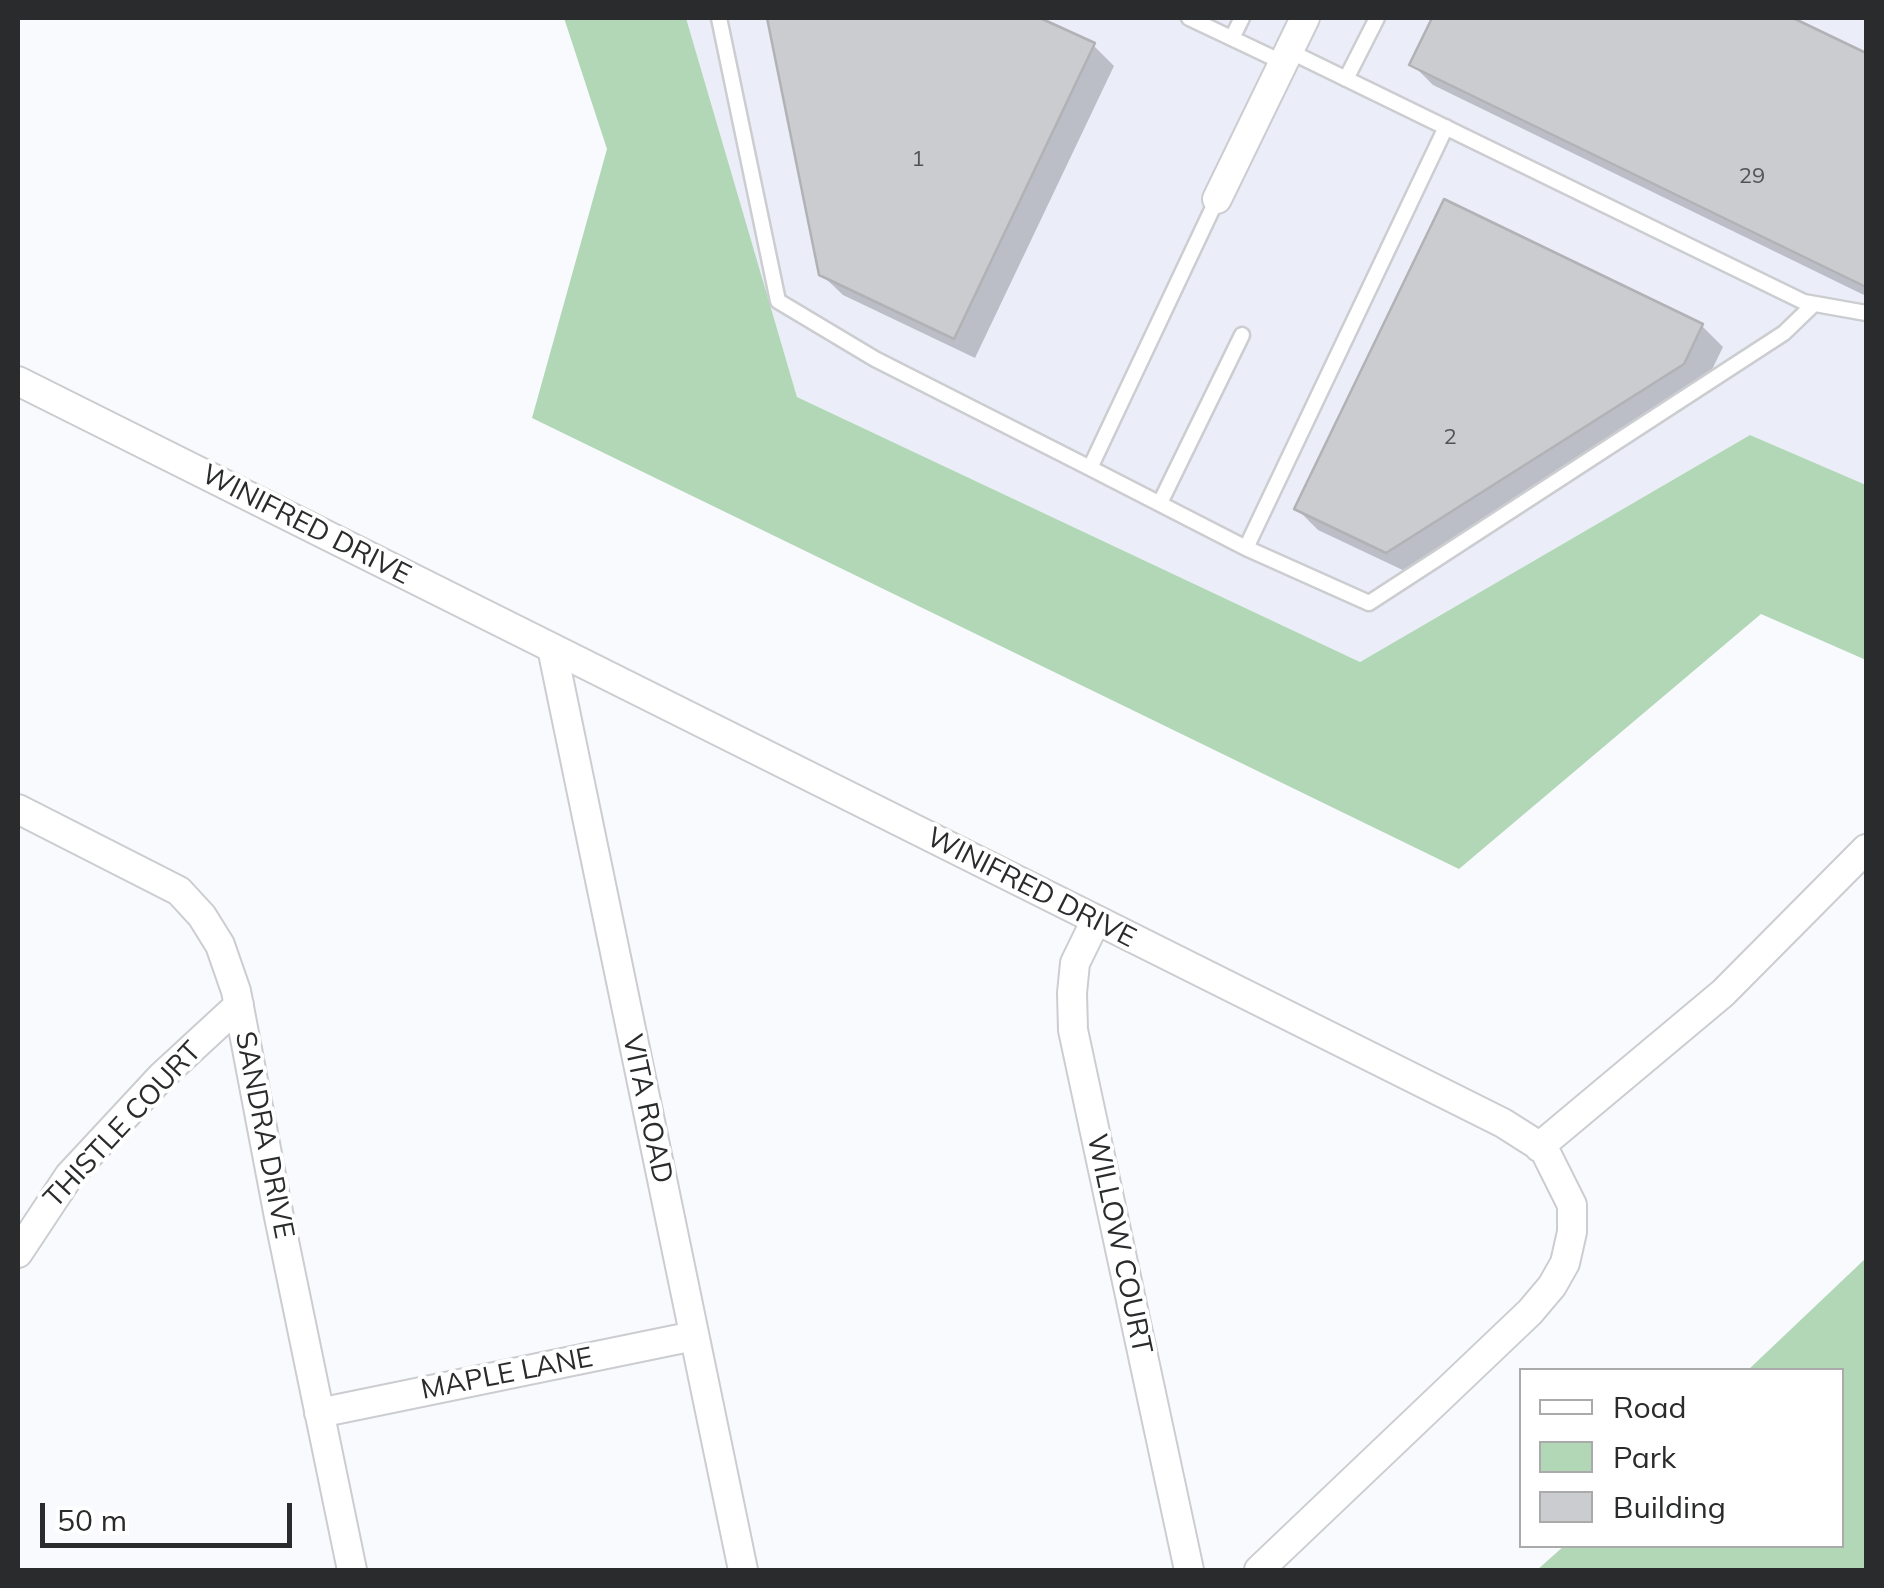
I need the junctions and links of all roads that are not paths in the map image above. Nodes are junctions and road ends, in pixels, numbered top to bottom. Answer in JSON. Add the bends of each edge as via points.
{"nodes":[{"id":1,"x":719,"y":18,"type":"edge"},
{"id":2,"x":1189,"y":18,"type":"edge"},
{"id":3,"x":1242,"y":18,"type":"edge"},
{"id":4,"x":1305,"y":18,"type":"edge"},
{"id":5,"x":1377,"y":18,"type":"edge"},
{"id":6,"x":1232,"y":38,"type":"junction"},
{"id":7,"x":1286,"y":57,"type":"junction"},
{"id":8,"x":1346,"y":79,"type":"junction"},
{"id":9,"x":1446,"y":128,"type":"junction"},
{"id":10,"x":1217,"y":199,"type":"joint"},
{"id":11,"x":1814,"y":304,"type":"junction"},
{"id":12,"x":1866,"y":313,"type":"edge"},
{"id":13,"x":1242,"y":334,"type":"dead end"},
{"id":14,"x":18,"y":381,"type":"edge"},
{"id":15,"x":1090,"y":468,"type":"junction"},
{"id":16,"x":1160,"y":503,"type":"junction"},
{"id":17,"x":1246,"y":548,"type":"junction"},
{"id":18,"x":552,"y":648,"type":"junction"},
{"id":19,"x":18,"y":809,"type":"edge"},
{"id":20,"x":1866,"y":848,"type":"edge"},
{"id":21,"x":1096,"y":920,"type":"junction"},
{"id":22,"x":239,"y":1005,"type":"junction"},
{"id":23,"x":1540,"y":1147,"type":"junction"},
{"id":24,"x":18,"y":1253,"type":"edge"},
{"id":25,"x":694,"y":1336,"type":"junction"},
{"id":26,"x":319,"y":1412,"type":"junction"},
{"id":27,"x":352,"y":1570,"type":"edge"},
{"id":28,"x":743,"y":1570,"type":"edge"},
{"id":29,"x":1188,"y":1570,"type":"edge"},
{"id":30,"x":1259,"y":1570,"type":"edge"}],
"edges":[{"from":1,"to":15,"type":"lane","via":[[778,301],[875,359]]},
{"from":2,"to":6,"type":"lane"},
{"from":3,"to":6,"type":"lane"},
{"from":4,"to":7,"type":"street"},
{"from":5,"to":8,"type":"lane"},
{"from":6,"to":7,"type":"lane"},
{"from":7,"to":8,"type":"lane"},
{"from":7,"to":10,"type":"street"},
{"from":8,"to":9,"type":"lane"},
{"from":9,"to":11,"type":"lane"},
{"from":9,"to":17,"type":"lane"},
{"from":10,"to":15,"type":"lane"},
{"from":11,"to":12,"type":"lane"},
{"from":11,"to":17,"type":"lane","via":[[1784,332],[1369,602]]},
{"from":13,"to":16,"type":"lane"},
{"from":14,"to":18,"type":"street","name":"WINIFRED DRIVE"},
{"from":15,"to":16,"type":"lane"},
{"from":16,"to":17,"type":"lane"},
{"from":18,"to":21,"type":"street","name":"WINIFRED DRIVE"},
{"from":18,"to":25,"type":"street","name":"VITA ROAD"},
{"from":19,"to":22,"type":"street","name":"SANDRA DRIVE","via":[[179,892],[220,945]]},
{"from":20,"to":23,"type":"street","via":[[1723,993]]},
{"from":21,"to":23,"type":"street","name":"WINIFRED DRIVE"},
{"from":21,"to":29,"type":"street","name":"WILLOW COURT","via":[[1075,962],[1073,1030]]},
{"from":22,"to":24,"type":"street","name":"THISTLE COURT","via":[[69,1176]]},
{"from":22,"to":26,"type":"street","name":"SANDRA DRIVE"},
{"from":23,"to":30,"type":"street","name":"WINIFRED DRIVE","via":[[1572,1204],[1565,1264],[1552,1286]]},
{"from":25,"to":26,"type":"street","name":"MAPLE LANE"},
{"from":25,"to":28,"type":"street","name":"VITA ROAD"},
{"from":26,"to":27,"type":"street","name":"SANDRA DRIVE"}]}
